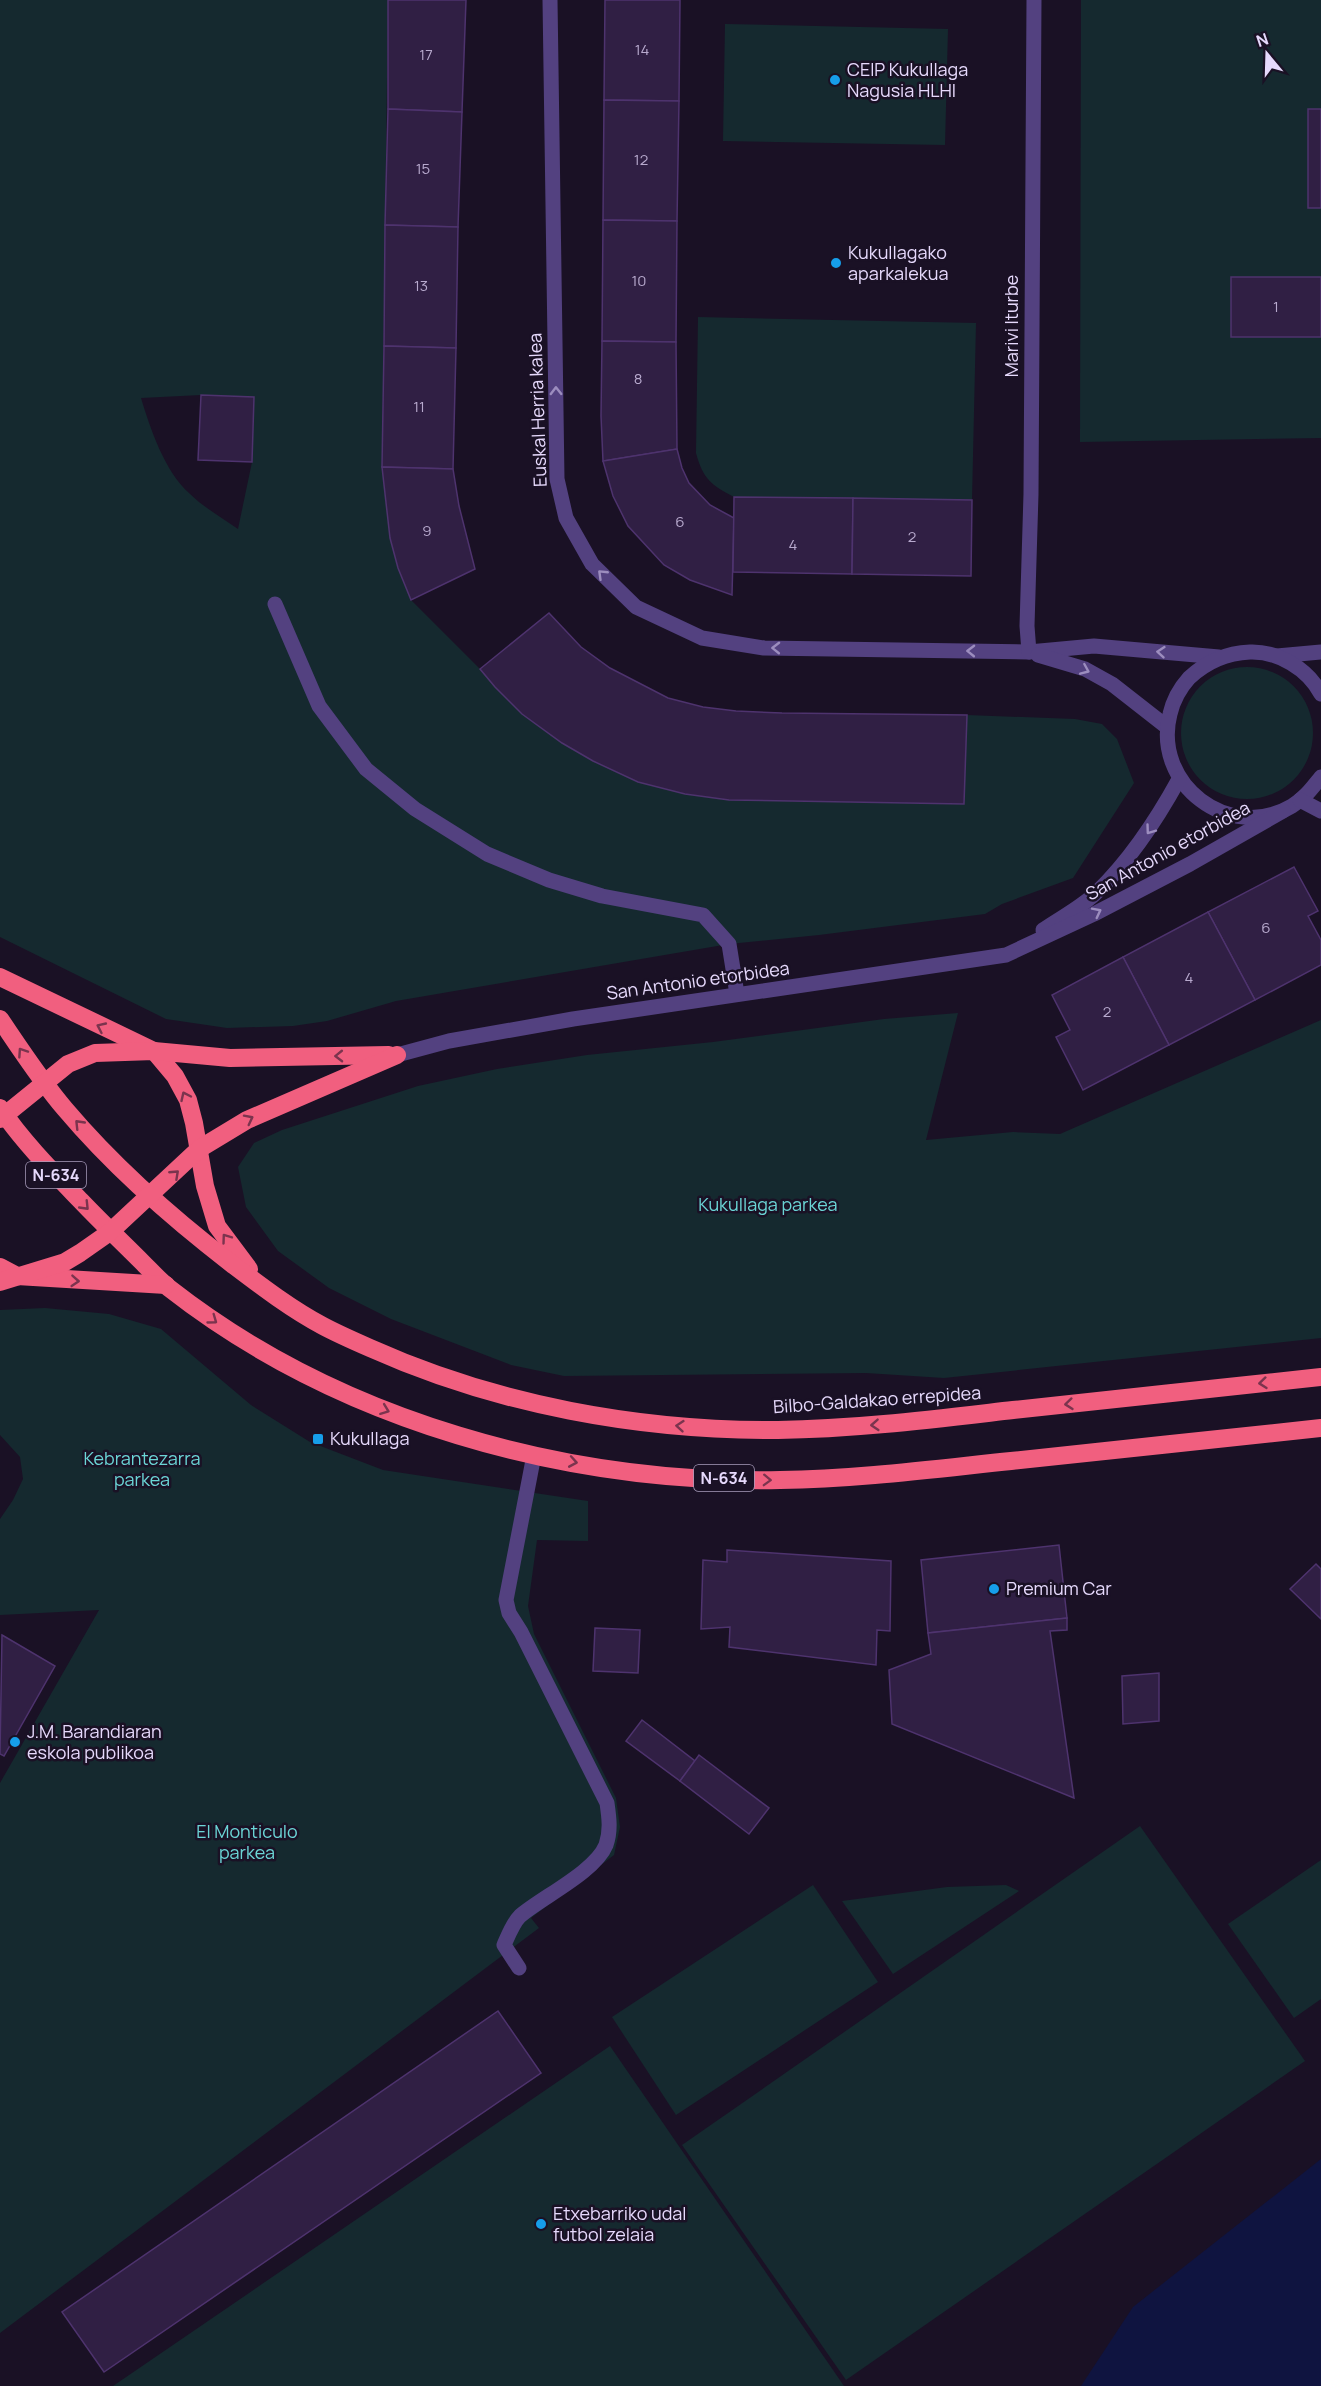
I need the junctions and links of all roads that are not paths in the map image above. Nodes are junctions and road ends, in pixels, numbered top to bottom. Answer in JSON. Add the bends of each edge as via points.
{"nodes":[{"id":1,"x":550,"y":0,"type":"edge"},
{"id":2,"x":1034,"y":0,"type":"edge"},
{"id":3,"x":275,"y":604,"type":"dead end"},
{"id":4,"x":1029,"y":652,"type":"junction"},
{"id":5,"x":1321,"y":652,"type":"edge"},
{"id":6,"x":1277,"y":656,"type":"junction"},
{"id":7,"x":1220,"y":657,"type":"junction"},
{"id":8,"x":1321,"y":694,"type":"edge"},
{"id":9,"x":1167,"y":727,"type":"junction"},
{"id":10,"x":1321,"y":777,"type":"edge"},
{"id":11,"x":1179,"y":779,"type":"junction"},
{"id":12,"x":1310,"y":794,"type":"edge"},
{"id":13,"x":1282,"y":811,"type":"junction"},
{"id":14,"x":1321,"y":811,"type":"edge"},
{"id":15,"x":1006,"y":955,"type":"junction"},
{"id":16,"x":0,"y":977,"type":"edge"},
{"id":17,"x":737,"y":994,"type":"junction"},
{"id":18,"x":0,"y":1019,"type":"edge"},
{"id":19,"x":154,"y":1052,"type":"junction"},
{"id":20,"x":397,"y":1055,"type":"junction"},
{"id":21,"x":44,"y":1084,"type":"junction"},
{"id":22,"x":1,"y":1114,"type":"edge"},
{"id":23,"x":199,"y":1149,"type":"junction"},
{"id":24,"x":149,"y":1196,"type":"junction"},
{"id":25,"x":110,"y":1232,"type":"junction"},
{"id":26,"x":0,"y":1268,"type":"edge"},
{"id":27,"x":9,"y":1279,"type":"edge"},
{"id":28,"x":166,"y":1285,"type":"junction"},
{"id":29,"x":260,"y":1285,"type":"junction"},
{"id":30,"x":1321,"y":1377,"type":"edge"},
{"id":31,"x":1321,"y":1428,"type":"edge"},
{"id":32,"x":534,"y":1455,"type":"junction"},
{"id":33,"x":519,"y":1968,"type":"dead end"}],
"edges":[{"from":4,"to":1,"type":"street","name":"Euskal Herria kalea","one_way":true,"via":[[765,648],[702,638],[636,607],[592,564],[566,518],[557,479]]},
{"from":2,"to":4,"type":"street","name":"Marivi Iturbe"},
{"from":3,"to":17,"type":"street","via":[[319,706],[366,769],[415,809],[487,854],[549,880],[602,896],[703,915],[729,944]]},
{"from":7,"to":4,"type":"street","name":"Euskal Herria kalea","one_way":true,"via":[[1094,646]]},
{"from":4,"to":9,"type":"street","name":"Euskal Herria kalea","one_way":true,"via":[[1085,669],[1112,684]]},
{"from":5,"to":6,"type":"street"},
{"from":6,"to":7,"type":"street","via":[[1238,652]]},
{"from":6,"to":8,"type":"street","via":[[1298,667]]},
{"from":7,"to":9,"type":"street","via":[[1199,668],[1183,684]]},
{"from":9,"to":11,"type":"street","via":[[1169,754]]},
{"from":10,"to":12,"type":"street"},
{"from":11,"to":13,"type":"street","via":[[1214,810],[1260,817]]},
{"from":11,"to":15,"type":"street","name":"San Antonio etorbidea","one_way":true,"via":[[1153,827],[1095,894]]},
{"from":12,"to":13,"type":"street","name":"San Antonio etorbidea"},
{"from":12,"to":14,"type":"street"},
{"from":15,"to":13,"type":"street","name":"San Antonio etorbidea","one_way":true,"via":[[1094,914]]},
{"from":15,"to":17,"type":"street","name":"San Antonio etorbidea"},
{"from":19,"to":16,"type":"highway","one_way":true},
{"from":17,"to":20,"type":"street","name":"San Antonio etorbidea","via":[[573,1018],[449,1041]]},
{"from":21,"to":18,"type":"highway","name":"Bilbo-Galdakao errepidea","number":"N-634","one_way":true},
{"from":20,"to":19,"type":"highway","one_way":true,"via":[[230,1058]]},
{"from":19,"to":21,"type":"highway","via":[[95,1053],[68,1064]]},
{"from":23,"to":19,"type":"highway","one_way":true,"via":[[188,1100],[175,1076]]},
{"from":23,"to":20,"type":"highway","one_way":true,"via":[[247,1120]]},
{"from":21,"to":22,"type":"highway"},
{"from":24,"to":21,"type":"highway","name":"Bilbo-Galdakao errepidea","number":"N-634","one_way":true},
{"from":22,"to":25,"type":"highway","number":"N-634","one_way":true},
{"from":24,"to":23,"type":"highway","one_way":true},
{"from":29,"to":23,"type":"highway","one_way":true,"via":[[217,1226]]},
{"from":24,"to":25,"type":"highway"},
{"from":24,"to":29,"type":"highway","name":"Bilbo-Galdakao errepidea","number":"N-634"},
{"from":25,"to":27,"type":"highway","via":[[65,1262]]},
{"from":25,"to":28,"type":"highway","number":"N-634"},
{"from":26,"to":27,"type":"highway"},
{"from":27,"to":28,"type":"highway","one_way":true},
{"from":28,"to":32,"type":"highway","number":"N-634","one_way":true,"via":[[232,1334],[299,1371],[405,1417]]},
{"from":30,"to":29,"type":"highway","name":"Bilbo-Galdakao errepidea","number":"N-634","one_way":true,"via":[[876,1425],[778,1430],[685,1426],[553,1407],[412,1366],[322,1326]]},
{"from":32,"to":31,"type":"highway","number":"N-634","one_way":true,"via":[[682,1477],[778,1480],[880,1475]]},
{"from":32,"to":33,"type":"street","via":[[506,1600],[509,1613],[607,1803],[610,1828],[597,1857],[518,1918],[504,1944]]}]}
